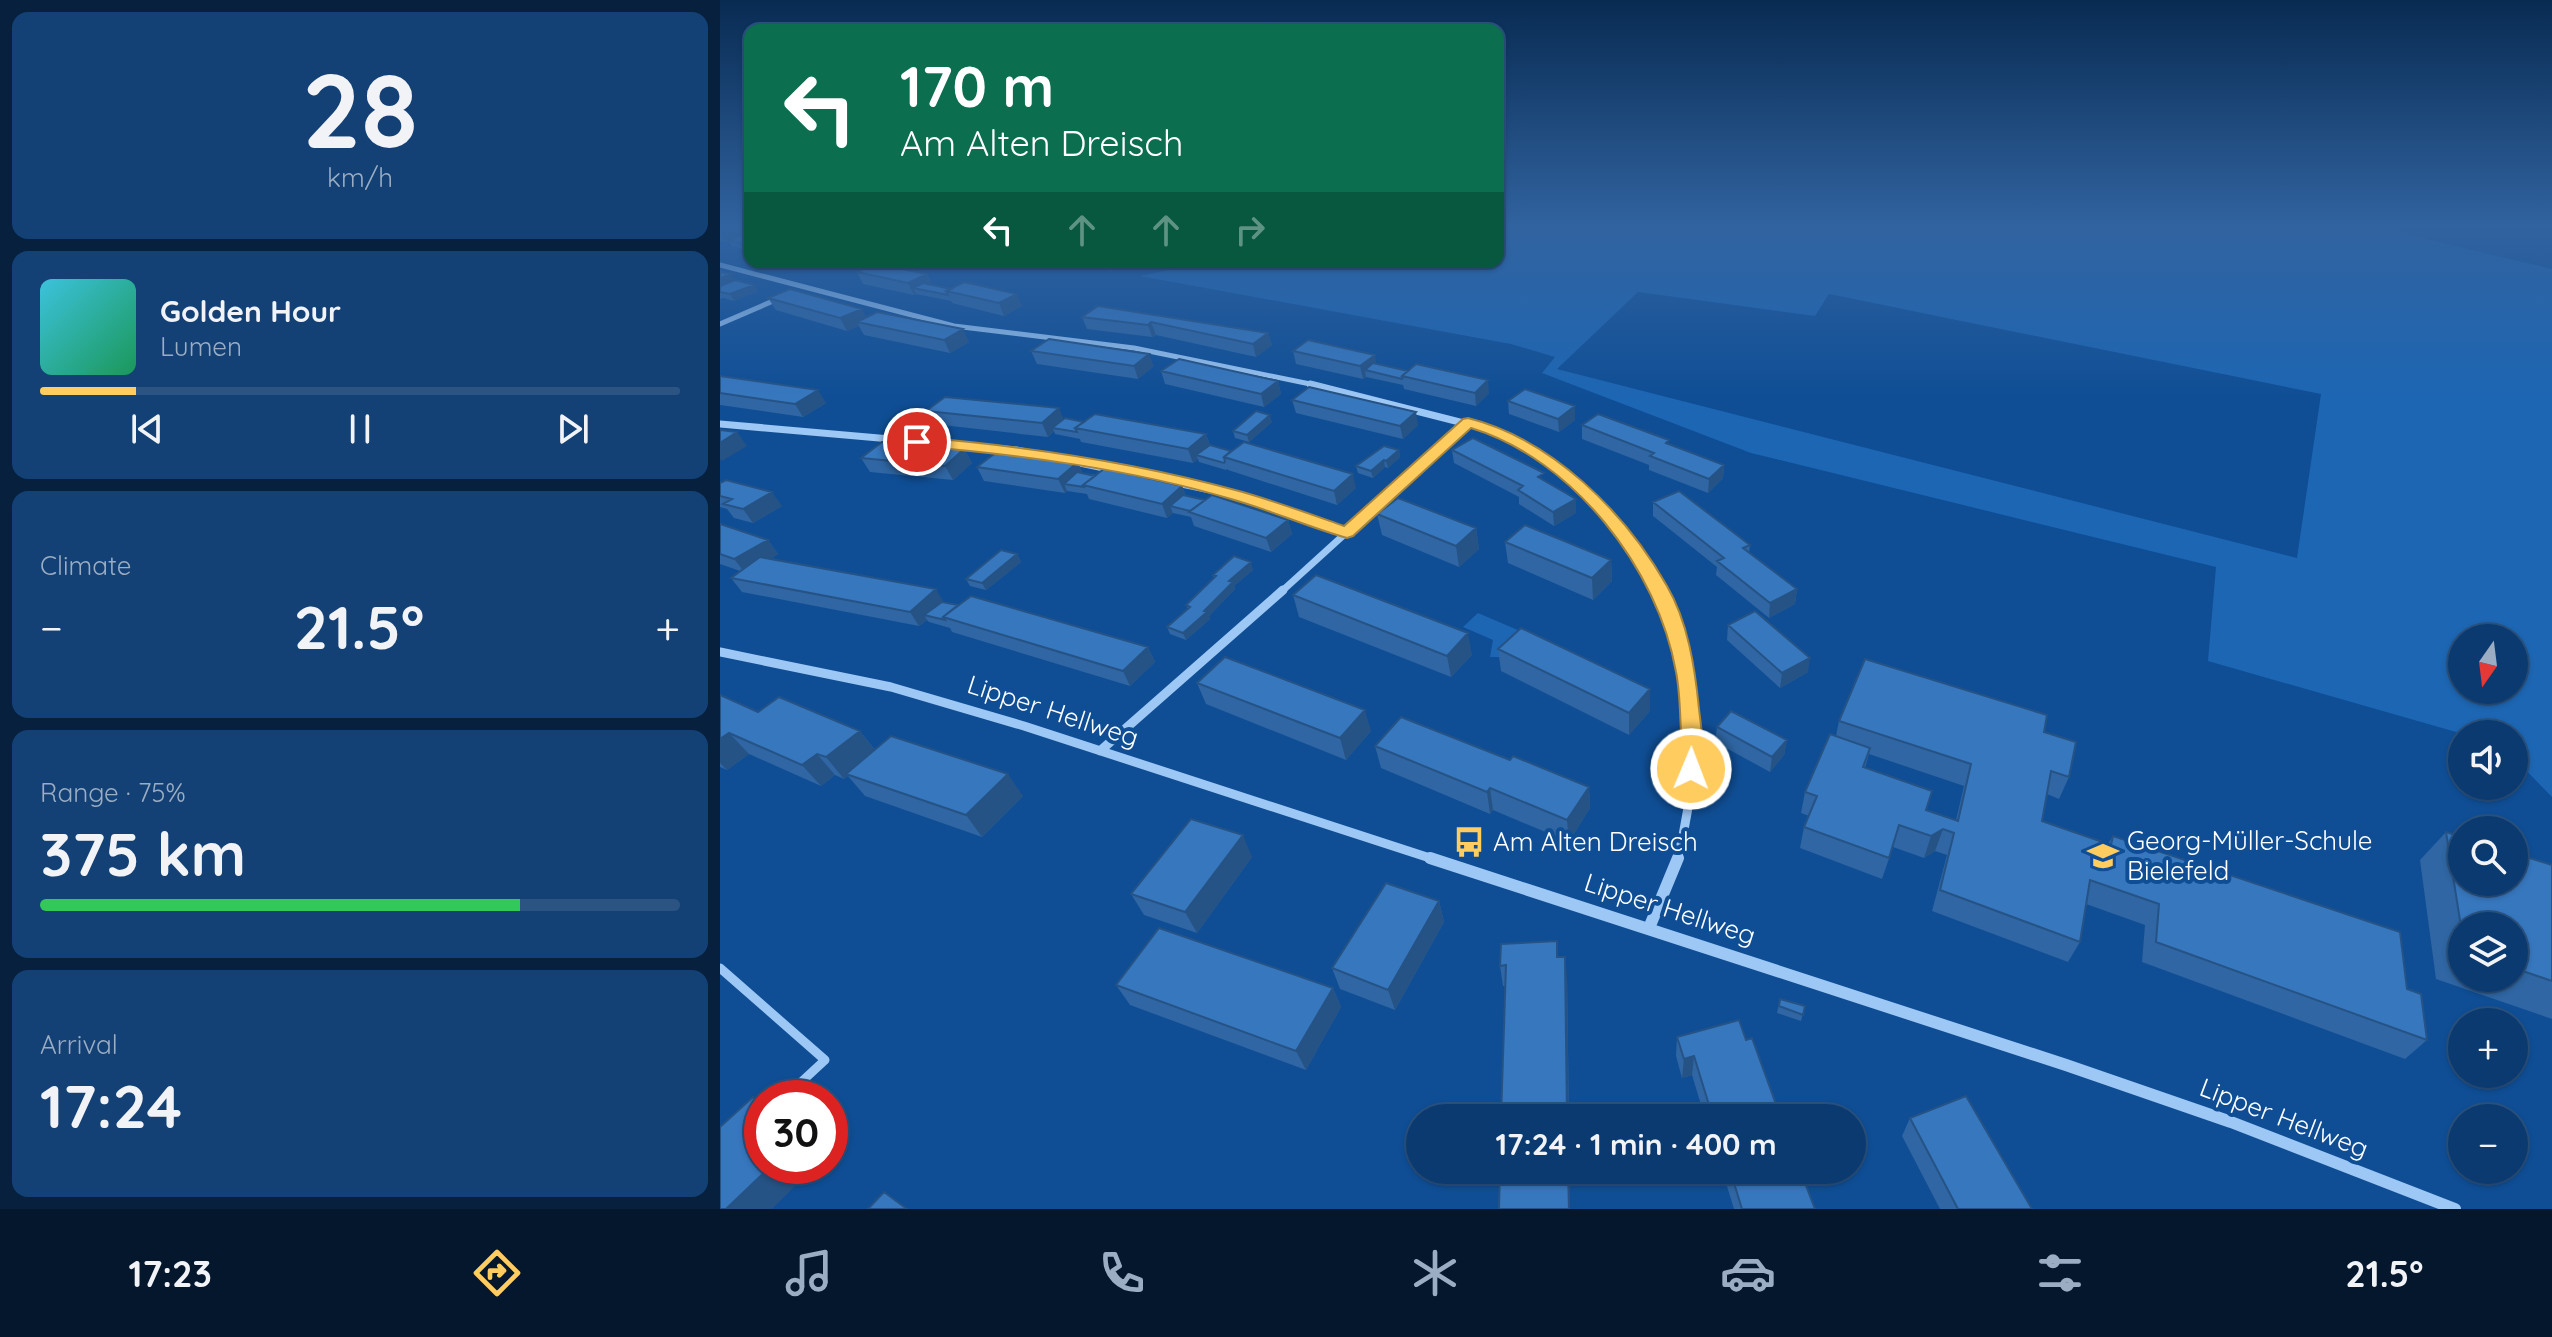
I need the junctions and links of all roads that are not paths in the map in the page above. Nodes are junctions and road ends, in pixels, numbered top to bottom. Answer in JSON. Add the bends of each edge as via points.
{"nodes":[{"id":1,"x":793,"y":283,"type":"edge"},
{"id":2,"x":807,"y":287,"type":"junction"},
{"id":3,"x":720,"y":324,"type":"edge"},
{"id":4,"x":1468,"y":422,"type":"junction"},
{"id":5,"x":720,"y":424,"type":"edge"},
{"id":6,"x":1347,"y":532,"type":"junction"},
{"id":7,"x":720,"y":652,"type":"edge"},
{"id":8,"x":1100,"y":751,"type":"junction"},
{"id":9,"x":1649,"y":928,"type":"junction"},
{"id":10,"x":720,"y":968,"type":"edge"},
{"id":11,"x":803,"y":1080,"type":"edge"},
{"id":12,"x":2455,"y":1209,"type":"edge"}],
"edges":[{"from":1,"to":2,"type":"street"},
{"from":2,"to":3,"type":"street"},
{"from":2,"to":4,"type":"street","via":[[954,326],[1181,357]]},
{"from":4,"to":6,"type":"street"},
{"from":4,"to":9,"type":"street","via":[[1542,458],[1603,508],[1649,570],[1670,615],[1686,673],[1692,760],[1678,858]]},
{"from":5,"to":6,"type":"street","via":[[1016,450],[1235,495]]},
{"from":6,"to":8,"type":"street"},
{"from":7,"to":8,"type":"street","name":"Lipper Hellweg","via":[[891,687]]},
{"from":8,"to":9,"type":"street","name":"Lipper Hellweg"},
{"from":9,"to":12,"type":"street","name":"Lipper Hellweg","via":[[2231,1122]]},
{"from":10,"to":11,"type":"lane","via":[[825,1060]]}]}
